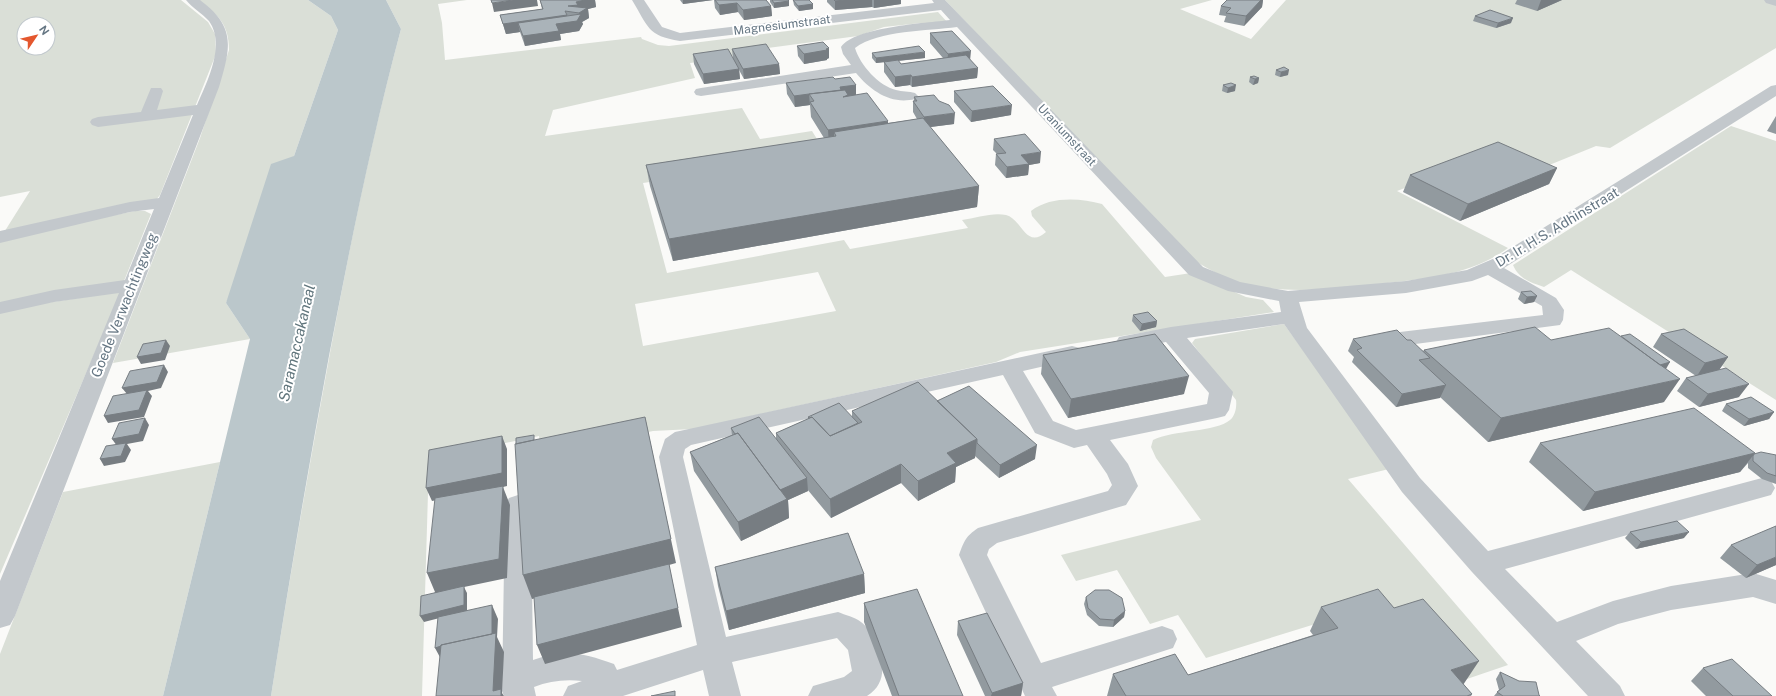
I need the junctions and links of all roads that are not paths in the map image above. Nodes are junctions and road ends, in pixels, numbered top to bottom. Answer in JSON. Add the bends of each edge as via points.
{"nodes":[{"id":1,"x":192,"y":0,"type":"edge"},
{"id":2,"x":638,"y":0,"type":"edge"},
{"id":3,"x":1770,"y":0,"type":"edge"},
{"id":4,"x":1776,"y":2,"type":"edge"},
{"id":5,"x":941,"y":3,"type":"edge"},
{"id":6,"x":961,"y":23,"type":"junction"},
{"id":7,"x":860,"y":68,"type":"junction"},
{"id":8,"x":1776,"y":89,"type":"edge"},
{"id":9,"x":156,"y":91,"type":"dead end"},
{"id":10,"x":701,"y":92,"type":"dead end"},
{"id":11,"x":910,"y":96,"type":"dead end"},
{"id":12,"x":203,"y":109,"type":"junction"},
{"id":13,"x":147,"y":116,"type":"junction"},
{"id":14,"x":98,"y":122,"type":"dead end"},
{"id":15,"x":166,"y":202,"type":"junction"},
{"id":16,"x":0,"y":237,"type":"edge"},
{"id":17,"x":1489,"y":268,"type":"junction"},
{"id":18,"x":1196,"y":271,"type":"joint"},
{"id":19,"x":132,"y":285,"type":"junction"},
{"id":20,"x":1290,"y":307,"type":"junction"},
{"id":21,"x":0,"y":308,"type":"edge"},
{"id":22,"x":1171,"y":334,"type":"junction"},
{"id":23,"x":1400,"y":339,"type":"edge"},
{"id":24,"x":1009,"y":366,"type":"junction"},
{"id":25,"x":1094,"y":436,"type":"junction"},
{"id":26,"x":1762,"y":488,"type":"dead end"},
{"id":27,"x":518,"y":505,"type":"edge"},
{"id":28,"x":1482,"y":564,"type":"junction"},
{"id":29,"x":1776,"y":592,"type":"edge"},
{"id":30,"x":0,"y":616,"type":"edge"},
{"id":31,"x":1554,"y":637,"type":"junction"},
{"id":32,"x":1162,"y":639,"type":"dead end"},
{"id":33,"x":714,"y":653,"type":"junction"},
{"id":34,"x":519,"y":687,"type":"edge"},
{"id":35,"x":1037,"y":687,"type":"edge"},
{"id":36,"x":591,"y":692,"type":"edge"},
{"id":37,"x":725,"y":696,"type":"edge"},
{"id":38,"x":824,"y":696,"type":"edge"},
{"id":39,"x":1609,"y":696,"type":"edge"}],
"edges":[{"from":1,"to":12,"type":"street","name":"Goede Verwachtingweg","via":[[214,18],[221,32],[223,51]]},
{"from":2,"to":5,"type":"street","name":"Magnesiumstraat","via":[[656,31],[680,37]]},
{"from":3,"to":4,"type":"street"},
{"from":5,"to":6,"type":"street","name":"Uraniumstraat"},
{"from":6,"to":7,"type":"street","via":[[877,33],[857,40],[850,44],[847,50]]},
{"from":6,"to":18,"type":"street","name":"Uraniumstraat"},
{"from":7,"to":10,"type":"street"},
{"from":7,"to":11,"type":"street","via":[[883,92],[901,97]]},
{"from":8,"to":17,"type":"street","name":"Dr. Ir. H.S. Adhinstraat","via":[[1600,202]]},
{"from":9,"to":13,"type":"street"},
{"from":12,"to":13,"type":"street"},
{"from":12,"to":15,"type":"street","name":"Goede Verwachtingweg"},
{"from":13,"to":14,"type":"street"},
{"from":15,"to":16,"type":"street","via":[[130,207]]},
{"from":15,"to":19,"type":"street","name":"Goede Verwachtingweg"},
{"from":17,"to":20,"type":"street","name":"Dr. Ir. H.S. Adhinstraat","via":[[1472,275]]},
{"from":17,"to":23,"type":"street","via":[[1549,302],[1555,313],[1552,320]]},
{"from":18,"to":20,"type":"street","name":"Dr. Ir. H.S. Adhinstraat"},
{"from":19,"to":21,"type":"street","via":[[54,296]]},
{"from":19,"to":30,"type":"street","name":"Goede Verwachtingweg"},
{"from":20,"to":22,"type":"street"},
{"from":20,"to":28,"type":"street","via":[[1298,329],[1411,485]]},
{"from":22,"to":24,"type":"street"},
{"from":22,"to":25,"type":"street","via":[[1221,392],[1217,410]]},
{"from":24,"to":25,"type":"street","via":[[1044,427],[1074,439]]},
{"from":24,"to":33,"type":"street","via":[[684,438],[674,446],[671,457]]},
{"from":25,"to":35,"type":"street","via":[[1119,471],[1124,486],[1118,498],[988,535],[977,542],[974,555]]},
{"from":26,"to":28,"type":"street"},
{"from":27,"to":34,"type":"street"},
{"from":28,"to":31,"type":"street"},
{"from":29,"to":31,"type":"street","via":[[1753,585],[1671,598],[1613,613]]},
{"from":31,"to":39,"type":"street"},
{"from":32,"to":35,"type":"street"},
{"from":33,"to":36,"type":"street"},
{"from":33,"to":37,"type":"street"},
{"from":33,"to":38,"type":"street","via":[[838,625],[846,627],[855,634],[868,662],[868,673],[855,687]]},
{"from":34,"to":36,"type":"street","via":[[539,670],[556,666],[589,667],[603,674]]}]}
